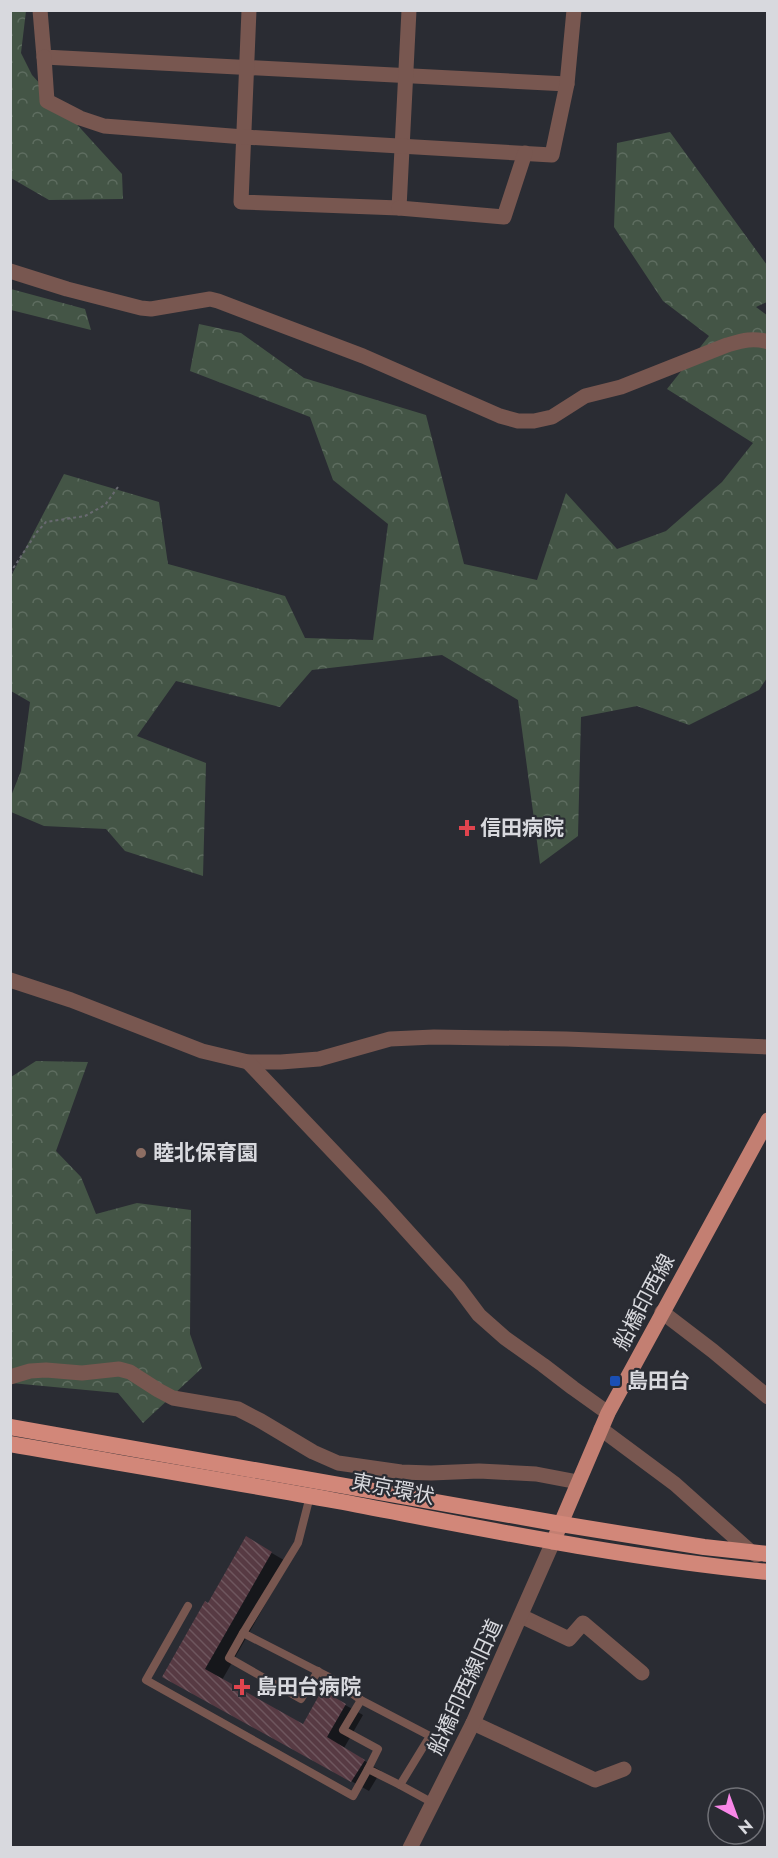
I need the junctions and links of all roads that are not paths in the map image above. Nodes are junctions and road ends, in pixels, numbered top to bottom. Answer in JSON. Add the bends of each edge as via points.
{"nodes":[{"id":1,"x":40,"y":10,"type":"edge"},
{"id":2,"x":249,"y":10,"type":"edge"},
{"id":3,"x":409,"y":10,"type":"edge"},
{"id":4,"x":574,"y":10,"type":"edge"},
{"id":5,"x":44,"y":57,"type":"junction"},
{"id":6,"x":247,"y":66,"type":"junction"},
{"id":7,"x":406,"y":75,"type":"junction"},
{"id":8,"x":567,"y":84,"type":"junction"},
{"id":9,"x":244,"y":137,"type":"junction"},
{"id":10,"x":402,"y":146,"type":"junction"},
{"id":11,"x":525,"y":153,"type":"junction"},
{"id":12,"x":399,"y":208,"type":"junction"},
{"id":13,"x":10,"y":271,"type":"edge"},
{"id":14,"x":768,"y":342,"type":"edge"},
{"id":15,"x":10,"y":980,"type":"edge"},
{"id":16,"x":768,"y":1047,"type":"edge"},
{"id":17,"x":248,"y":1062,"type":"junction"},
{"id":18,"x":768,"y":1120,"type":"edge"},
{"id":19,"x":662,"y":1312,"type":"junction"},
{"id":20,"x":10,"y":1377,"type":"edge"},
{"id":21,"x":768,"y":1397,"type":"edge"},
{"id":22,"x":608,"y":1413,"type":"junction"},
{"id":23,"x":10,"y":1426,"type":"edge"},
{"id":24,"x":602,"y":1429,"type":"junction"},
{"id":25,"x":10,"y":1444,"type":"edge"},
{"id":26,"x":578,"y":1482,"type":"junction"},
{"id":27,"x":310,"y":1496,"type":"junction"},
{"id":28,"x":561,"y":1524,"type":"junction"},
{"id":29,"x":553,"y":1542,"type":"junction"},
{"id":30,"x":759,"y":1553,"type":"edge"},
{"id":31,"x":768,"y":1561,"type":"edge"},
{"id":32,"x":768,"y":1572,"type":"edge"},
{"id":33,"x":188,"y":1606,"type":"dead end"},
{"id":34,"x":521,"y":1616,"type":"junction"},
{"id":35,"x":243,"y":1633,"type":"junction"},
{"id":36,"x":318,"y":1671,"type":"junction"},
{"id":37,"x":642,"y":1673,"type":"dead end"},
{"id":38,"x":361,"y":1700,"type":"junction"},
{"id":39,"x":473,"y":1723,"type":"junction"},
{"id":40,"x":368,"y":1769,"type":"junction"},
{"id":41,"x":624,"y":1769,"type":"dead end"},
{"id":42,"x":400,"y":1785,"type":"junction"},
{"id":43,"x":434,"y":1803,"type":"junction"},
{"id":44,"x":410,"y":1848,"type":"edge"}],
"edges":[{"from":1,"to":5,"type":"street"},
{"from":2,"to":6,"type":"street"},
{"from":3,"to":7,"type":"street"},
{"from":4,"to":8,"type":"street"},
{"from":5,"to":6,"type":"street"},
{"from":5,"to":9,"type":"street","via":[[47,100],[80,118],[104,126]]},
{"from":6,"to":7,"type":"street"},
{"from":6,"to":9,"type":"street"},
{"from":7,"to":8,"type":"street"},
{"from":7,"to":10,"type":"street"},
{"from":8,"to":11,"type":"street","via":[[552,155]]},
{"from":9,"to":10,"type":"street"},
{"from":9,"to":12,"type":"street","via":[[241,202]]},
{"from":10,"to":11,"type":"street"},
{"from":10,"to":12,"type":"street"},
{"from":11,"to":12,"type":"street","via":[[504,217]]},
{"from":13,"to":14,"type":"street","via":[[141,308],[218,301],[518,421],[552,417],[585,396],[621,387],[735,342]]},
{"from":15,"to":17,"type":"street","via":[[202,1051]]},
{"from":16,"to":17,"type":"street","via":[[434,1037],[390,1039],[319,1059]]},
{"from":17,"to":22,"type":"street","via":[[382,1203],[479,1315]]},
{"from":18,"to":19,"type":"main road","name":"船橋印西線"},
{"from":19,"to":21,"type":"street"},
{"from":19,"to":22,"type":"main road","name":"船橋印西線"},
{"from":20,"to":26,"type":"street","via":[[30,1371],[82,1373],[119,1369],[173,1398],[238,1409],[338,1462],[401,1472],[536,1474]]},
{"from":22,"to":24,"type":"main road","name":"船橋印西線"},
{"from":23,"to":28,"type":"highway","name":"東京環状"},
{"from":24,"to":26,"type":"main road","name":"船橋印西線"},
{"from":24,"to":30,"type":"street"},
{"from":25,"to":27,"type":"highway","name":"東京環状"},
{"from":26,"to":28,"type":"main road","name":"船橋印西線"},
{"from":27,"to":29,"type":"highway","name":"東京環状"},
{"from":27,"to":35,"type":"lane","via":[[298,1543]]},
{"from":28,"to":29,"type":"main road","name":"船橋印西線"},
{"from":28,"to":30,"type":"highway","name":"東京環状"},
{"from":29,"to":32,"type":"highway","name":"東京環状"},
{"from":29,"to":34,"type":"street","name":"船橋印西線旧道"},
{"from":30,"to":31,"type":"street"},
{"from":33,"to":40,"type":"lane","via":[[146,1680],[353,1796]]},
{"from":34,"to":37,"type":"street","via":[[569,1639],[583,1623]]},
{"from":34,"to":39,"type":"street","name":"船橋印西線旧道"},
{"from":35,"to":36,"type":"lane"},
{"from":35,"to":36,"type":"lane","via":[[229,1658],[302,1699]]},
{"from":36,"to":38,"type":"lane"},
{"from":38,"to":40,"type":"lane","via":[[343,1730],[378,1749]]},
{"from":38,"to":42,"type":"lane","via":[[430,1736]]},
{"from":39,"to":41,"type":"street","via":[[595,1780]]},
{"from":39,"to":43,"type":"street","name":"船橋印西線旧道"},
{"from":40,"to":42,"type":"lane"},
{"from":42,"to":43,"type":"lane"},
{"from":43,"to":44,"type":"street","name":"船橋印西線旧道"}]}
